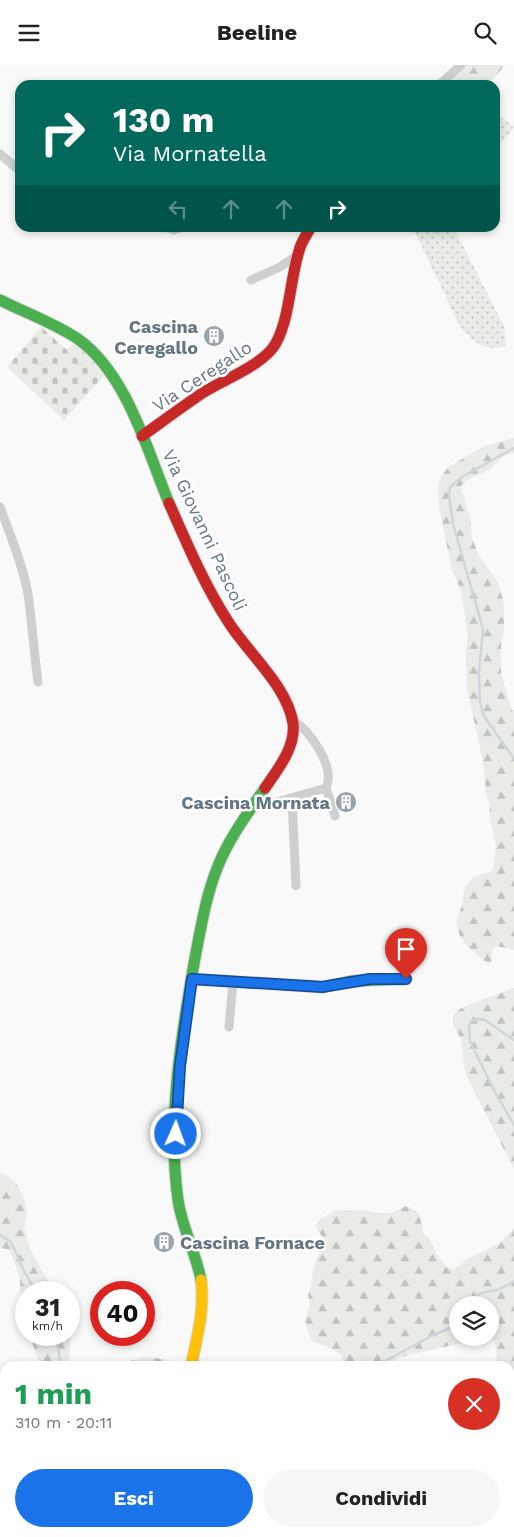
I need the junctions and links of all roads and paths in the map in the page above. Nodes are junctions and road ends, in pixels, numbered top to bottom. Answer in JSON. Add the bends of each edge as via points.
{"nodes":[{"id":1,"x":461,"y":65,"type":"edge"},
{"id":2,"x":444,"y":80,"type":"edge"},
{"id":3,"x":0,"y":154,"type":"edge"},
{"id":4,"x":15,"y":167,"type":"edge"},
{"id":5,"x":308,"y":232,"type":"edge"},
{"id":6,"x":298,"y":255,"type":"junction"},
{"id":7,"x":251,"y":280,"type":"dead end"},
{"id":8,"x":0,"y":300,"type":"edge"},
{"id":9,"x":142,"y":436,"type":"junction"},
{"id":10,"x":0,"y":507,"type":"edge"},
{"id":11,"x":38,"y":682,"type":"dead end"},
{"id":12,"x":293,"y":720,"type":"junction"},
{"id":13,"x":326,"y":788,"type":"junction"},
{"id":14,"x":292,"y":798,"type":"junction"},
{"id":15,"x":252,"y":809,"type":"junction"},
{"id":16,"x":335,"y":815,"type":"dead end"},
{"id":17,"x":296,"y":886,"type":"dead end"},
{"id":18,"x":192,"y":979,"type":"junction"},
{"id":19,"x":406,"y":979,"type":"dead end"},
{"id":20,"x":233,"y":982,"type":"junction"},
{"id":21,"x":229,"y":1027,"type":"dead end"},
{"id":22,"x":192,"y":1361,"type":"edge"}],
"edges":[{"from":1,"to":2,"type":"street"},
{"from":3,"to":4,"type":"street"},
{"from":5,"to":6,"type":"street","name":"Via Ceregallo"},
{"from":6,"to":7,"type":"street","via":[[266,275]]},
{"from":6,"to":9,"type":"street","name":"Via Ceregallo","via":[[286,314],[276,343],[269,352],[261,360],[193,399]]},
{"from":8,"to":9,"type":"street","name":"Via Giovanni Pascoli","via":[[61,329],[89,347],[116,381]]},
{"from":9,"to":12,"type":"street","name":"Via Giovanni Pascoli","via":[[194,556],[228,623],[278,689]]},
{"from":10,"to":11,"type":"street","via":[[28,593]]},
{"from":12,"to":13,"type":"street","via":[[304,728],[326,763],[329,777]]},
{"from":12,"to":15,"type":"street","via":[[293,736],[287,755]]},
{"from":13,"to":14,"type":"street"},
{"from":13,"to":16,"type":"street"},
{"from":14,"to":15,"type":"street"},
{"from":14,"to":17,"type":"street"},
{"from":15,"to":18,"type":"street","via":[[228,845],[215,873]]},
{"from":18,"to":20,"type":"street"},
{"from":18,"to":22,"type":"street","via":[[179,1075],[175,1143],[180,1207],[202,1291]]},
{"from":19,"to":20,"type":"street","via":[[370,979],[322,987]]},
{"from":20,"to":21,"type":"street"}]}
